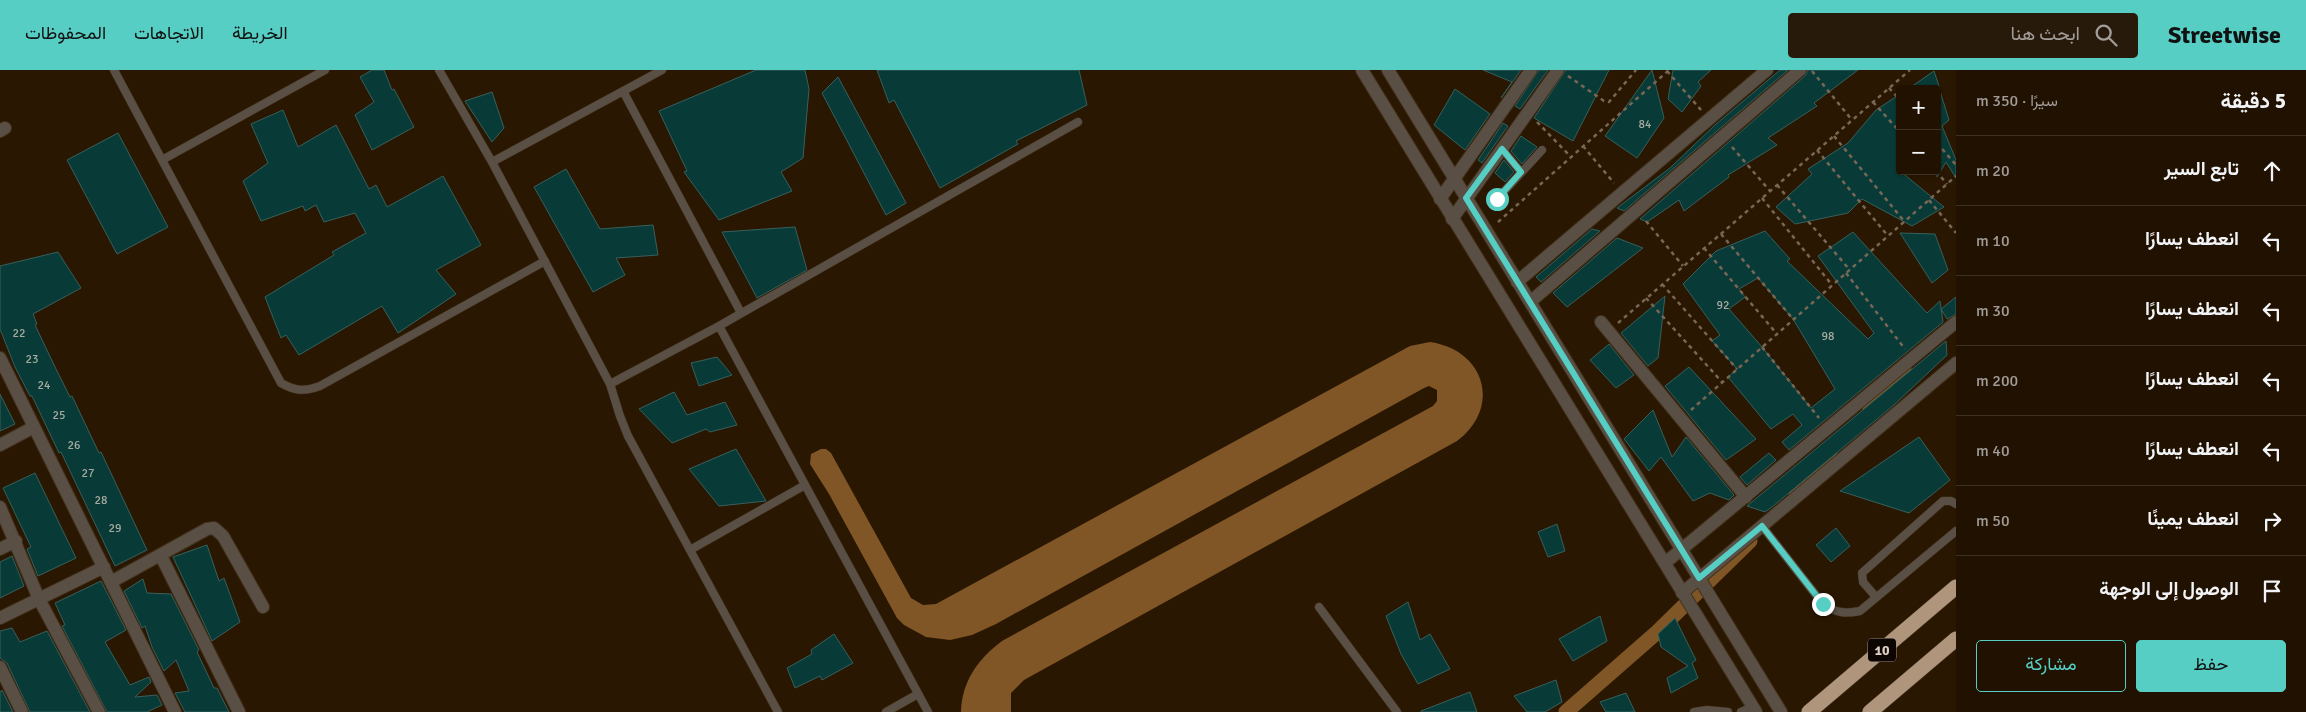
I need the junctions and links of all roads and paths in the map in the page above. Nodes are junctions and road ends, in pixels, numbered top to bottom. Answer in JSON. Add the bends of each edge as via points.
{"nodes":[{"id":1,"x":114,"y":70,"type":"edge"},
{"id":2,"x":325,"y":70,"type":"edge"},
{"id":3,"x":440,"y":70,"type":"edge"},
{"id":4,"x":662,"y":70,"type":"edge"},
{"id":5,"x":1362,"y":70,"type":"edge"},
{"id":6,"x":1388,"y":70,"type":"edge"},
{"id":7,"x":1532,"y":70,"type":"edge"},
{"id":8,"x":1636,"y":70,"type":"edge"},
{"id":9,"x":1767,"y":70,"type":"edge"},
{"id":10,"x":1800,"y":70,"type":"edge"},
{"id":11,"x":1812,"y":70,"type":"edge"},
{"id":12,"x":1910,"y":70,"type":"edge"},
{"id":13,"x":1668,"y":71,"type":"edge"},
{"id":14,"x":1563,"y":73,"type":"edge"},
{"id":15,"x":1889,"y":88,"type":"junction"},
{"id":16,"x":623,"y":91,"type":"junction"},
{"id":17,"x":1896,"y":96,"type":"edge"},
{"id":18,"x":1873,"y":102,"type":"junction"},
{"id":19,"x":1709,"y":106,"type":"dead end"},
{"id":20,"x":1528,"y":112,"type":"junction"},
{"id":21,"x":1852,"y":120,"type":"junction"},
{"id":22,"x":1078,"y":122,"type":"dead end"},
{"id":23,"x":1898,"y":130,"type":"edge"},
{"id":24,"x":1723,"y":136,"type":"junction"},
{"id":25,"x":1834,"y":136,"type":"junction"},
{"id":26,"x":1583,"y":146,"type":"junction"},
{"id":27,"x":1941,"y":148,"type":"edge"},
{"id":28,"x":1502,"y":149,"type":"junction"},
{"id":29,"x":1542,"y":150,"type":"dead end"},
{"id":30,"x":1817,"y":150,"type":"junction"},
{"id":31,"x":1571,"y":157,"type":"junction"},
{"id":32,"x":162,"y":160,"type":"junction"},
{"id":33,"x":492,"y":162,"type":"junction"},
{"id":34,"x":1956,"y":165,"type":"edge"},
{"id":35,"x":1521,"y":172,"type":"junction"},
{"id":36,"x":1939,"y":175,"type":"edge"},
{"id":37,"x":1956,"y":176,"type":"edge"},
{"id":38,"x":1454,"y":179,"type":"junction"},
{"id":39,"x":1616,"y":184,"type":"dead end"},
{"id":40,"x":1947,"y":184,"type":"junction"},
{"id":41,"x":1777,"y":185,"type":"junction"},
{"id":42,"x":1770,"y":191,"type":"junction"},
{"id":43,"x":1466,"y":198,"type":"junction"},
{"id":44,"x":1762,"y":198,"type":"junction"},
{"id":45,"x":1440,"y":199,"type":"junction"},
{"id":46,"x":1497,"y":199,"type":"dead end"},
{"id":47,"x":1928,"y":200,"type":"junction"},
{"id":48,"x":1637,"y":210,"type":"junction"},
{"id":49,"x":1493,"y":215,"type":"dead end"},
{"id":50,"x":1452,"y":218,"type":"junction"},
{"id":51,"x":1498,"y":222,"type":"junction"},
{"id":52,"x":1904,"y":222,"type":"junction"},
{"id":53,"x":1502,"y":230,"type":"dead end"},
{"id":54,"x":1956,"y":233,"type":"edge"},
{"id":55,"x":1721,"y":234,"type":"junction"},
{"id":56,"x":1888,"y":236,"type":"junction"},
{"id":57,"x":1704,"y":248,"type":"junction"},
{"id":58,"x":545,"y":261,"type":"junction"},
{"id":59,"x":1683,"y":266,"type":"junction"},
{"id":60,"x":1850,"y":270,"type":"junction"},
{"id":61,"x":1846,"y":273,"type":"junction"},
{"id":62,"x":1517,"y":282,"type":"junction"},
{"id":63,"x":1662,"y":284,"type":"junction"},
{"id":64,"x":1832,"y":285,"type":"junction"},
{"id":65,"x":1646,"y":298,"type":"junction"},
{"id":66,"x":1530,"y":302,"type":"junction"},
{"id":67,"x":741,"y":313,"type":"junction"},
{"id":68,"x":1794,"y":319,"type":"junction"},
{"id":69,"x":1956,"y":322,"type":"edge"},
{"id":70,"x":719,"y":326,"type":"junction"},
{"id":71,"x":1605,"y":326,"type":"joint"},
{"id":72,"x":1777,"y":334,"type":"junction"},
{"id":73,"x":1762,"y":347,"type":"junction"},
{"id":74,"x":1912,"y":359,"type":"junction"},
{"id":75,"x":1956,"y":363,"type":"edge"},
{"id":76,"x":2,"y":366,"type":"edge"},
{"id":77,"x":1737,"y":369,"type":"junction"},
{"id":78,"x":1722,"y":382,"type":"junction"},
{"id":79,"x":610,"y":384,"type":"junction"},
{"id":80,"x":1681,"y":419,"type":"junction"},
{"id":81,"x":34,"y":427,"type":"junction"},
{"id":82,"x":1827,"y":429,"type":"junction"},
{"id":83,"x":0,"y":444,"type":"edge"},
{"id":84,"x":805,"y":485,"type":"junction"},
{"id":85,"x":1746,"y":497,"type":"junction"},
{"id":86,"x":1956,"y":504,"type":"edge"},
{"id":87,"x":0,"y":508,"type":"edge"},
{"id":88,"x":1762,"y":526,"type":"junction"},
{"id":89,"x":1956,"y":530,"type":"edge"},
{"id":90,"x":16,"y":541,"type":"junction"},
{"id":91,"x":0,"y":549,"type":"edge"},
{"id":92,"x":690,"y":550,"type":"junction"},
{"id":93,"x":1682,"y":550,"type":"junction"},
{"id":94,"x":161,"y":556,"type":"junction"},
{"id":95,"x":1665,"y":563,"type":"junction"},
{"id":96,"x":104,"y":567,"type":"junction"},
{"id":97,"x":1699,"y":578,"type":"junction"},
{"id":98,"x":111,"y":582,"type":"junction"},
{"id":99,"x":1956,"y":587,"type":"edge"},
{"id":100,"x":1682,"y":593,"type":"junction"},
{"id":101,"x":1876,"y":597,"type":"junction"},
{"id":102,"x":39,"y":599,"type":"junction"},
{"id":103,"x":263,"y":607,"type":"dead end"},
{"id":104,"x":1319,"y":607,"type":"dead end"},
{"id":105,"x":0,"y":618,"type":"edge"},
{"id":106,"x":1956,"y":639,"type":"edge"},
{"id":107,"x":0,"y":667,"type":"edge"},
{"id":108,"x":918,"y":694,"type":"junction"},
{"id":109,"x":1754,"y":709,"type":"edge"},
{"id":110,"x":22,"y":712,"type":"edge"},
{"id":111,"x":99,"y":712,"type":"edge"},
{"id":112,"x":175,"y":712,"type":"edge"},
{"id":113,"x":239,"y":712,"type":"edge"},
{"id":114,"x":778,"y":712,"type":"edge"},
{"id":115,"x":886,"y":712,"type":"edge"},
{"id":116,"x":928,"y":712,"type":"edge"},
{"id":117,"x":1396,"y":712,"type":"edge"},
{"id":118,"x":1694,"y":712,"type":"edge"},
{"id":119,"x":1728,"y":712,"type":"edge"},
{"id":120,"x":1741,"y":712,"type":"edge"},
{"id":121,"x":1781,"y":712,"type":"edge"},
{"id":122,"x":1808,"y":712,"type":"edge"},
{"id":123,"x":1870,"y":712,"type":"edge"}],
"edges":[{"from":1,"to":32,"type":"lane"},
{"from":2,"to":32,"type":"lane"},
{"from":3,"to":33,"type":"lane"},
{"from":4,"to":16,"type":"lane"},
{"from":5,"to":45,"type":"street"},
{"from":6,"to":38,"type":"street"},
{"from":7,"to":38,"type":"street"},
{"from":8,"to":14,"type":"path","via":[[1609,102]]},
{"from":9,"to":62,"type":"street"},
{"from":10,"to":24,"type":"street"},
{"from":11,"to":21,"type":"path"},
{"from":12,"to":15,"type":"path"},
{"from":13,"to":19,"type":"path","via":[[1702,112]]},
{"from":13,"to":26,"type":"path"},
{"from":14,"to":20,"type":"street"},
{"from":15,"to":17,"type":"path"},
{"from":15,"to":18,"type":"path"},
{"from":16,"to":33,"type":"lane"},
{"from":16,"to":67,"type":"lane"},
{"from":18,"to":21,"type":"path"},
{"from":18,"to":23,"type":"path"},
{"from":20,"to":28,"type":"street"},
{"from":20,"to":31,"type":"path"},
{"from":21,"to":25,"type":"path"},
{"from":22,"to":67,"type":"lane"},
{"from":24,"to":42,"type":"path"},
{"from":24,"to":48,"type":"street"},
{"from":25,"to":30,"type":"path"},
{"from":25,"to":52,"type":"path"},
{"from":26,"to":31,"type":"path"},
{"from":26,"to":39,"type":"path"},
{"from":27,"to":34,"type":"path"},
{"from":28,"to":35,"type":"lane"},
{"from":28,"to":43,"type":"street"},
{"from":29,"to":35,"type":"lane"},
{"from":30,"to":41,"type":"path"},
{"from":30,"to":56,"type":"path"},
{"from":31,"to":51,"type":"path"},
{"from":32,"to":58,"type":"lane","via":[[281,383],[295,390],[320,386]]},
{"from":33,"to":58,"type":"lane"},
{"from":35,"to":46,"type":"lane"},
{"from":36,"to":40,"type":"path"},
{"from":37,"to":40,"type":"path"},
{"from":38,"to":43,"type":"street"},
{"from":38,"to":45,"type":"street"},
{"from":40,"to":47,"type":"path"},
{"from":41,"to":42,"type":"path"},
{"from":41,"to":60,"type":"path"},
{"from":42,"to":44,"type":"path"},
{"from":43,"to":50,"type":"street"},
{"from":43,"to":62,"type":"street"},
{"from":44,"to":55,"type":"path"},
{"from":44,"to":64,"type":"path"},
{"from":45,"to":50,"type":"street"},
{"from":47,"to":52,"type":"path"},
{"from":47,"to":54,"type":"path"},
{"from":48,"to":59,"type":"path"},
{"from":48,"to":66,"type":"street"},
{"from":49,"to":51,"type":"path"},
{"from":50,"to":95,"type":"street"},
{"from":51,"to":53,"type":"path"},
{"from":52,"to":56,"type":"path"},
{"from":55,"to":57,"type":"path"},
{"from":55,"to":68,"type":"path"},
{"from":56,"to":60,"type":"path"},
{"from":57,"to":59,"type":"path"},
{"from":57,"to":72,"type":"path"},
{"from":58,"to":79,"type":"lane"},
{"from":59,"to":63,"type":"path"},
{"from":60,"to":61,"type":"path"},
{"from":61,"to":64,"type":"path"},
{"from":61,"to":74,"type":"path"},
{"from":62,"to":66,"type":"street"},
{"from":63,"to":65,"type":"path"},
{"from":63,"to":77,"type":"path"},
{"from":64,"to":68,"type":"path"},
{"from":65,"to":71,"type":"path"},
{"from":65,"to":78,"type":"path"},
{"from":66,"to":93,"type":"street"},
{"from":67,"to":70,"type":"lane"},
{"from":68,"to":72,"type":"path"},
{"from":69,"to":74,"type":"street"},
{"from":70,"to":79,"type":"lane"},
{"from":70,"to":84,"type":"lane"},
{"from":71,"to":80,"type":"street"},
{"from":72,"to":73,"type":"path"},
{"from":73,"to":77,"type":"path"},
{"from":73,"to":82,"type":"path"},
{"from":74,"to":82,"type":"street"},
{"from":75,"to":88,"type":"street"},
{"from":76,"to":81,"type":"street"},
{"from":77,"to":78,"type":"path"},
{"from":78,"to":80,"type":"path"},
{"from":79,"to":92,"type":"lane","via":[[628,436]]},
{"from":80,"to":85,"type":"street"},
{"from":81,"to":83,"type":"street"},
{"from":81,"to":96,"type":"street"},
{"from":82,"to":85,"type":"street"},
{"from":84,"to":92,"type":"lane"},
{"from":84,"to":108,"type":"lane"},
{"from":85,"to":93,"type":"street"},
{"from":86,"to":101,"type":"lane","via":[[1944,502],[1862,574],[1863,582]]},
{"from":87,"to":90,"type":"street"},
{"from":88,"to":97,"type":"street"},
{"from":88,"to":101,"type":"lane","via":[[1823,604],[1834,611],[1847,614],[1860,611]]},
{"from":89,"to":101,"type":"lane"},
{"from":90,"to":91,"type":"street"},
{"from":90,"to":102,"type":"street"},
{"from":92,"to":114,"type":"lane"},
{"from":93,"to":95,"type":"street"},
{"from":93,"to":97,"type":"street"},
{"from":94,"to":98,"type":"street"},
{"from":94,"to":103,"type":"street","via":[[214,528],[222,536]]},
{"from":94,"to":113,"type":"street"},
{"from":95,"to":100,"type":"street"},
{"from":96,"to":98,"type":"street"},
{"from":96,"to":102,"type":"street"},
{"from":97,"to":100,"type":"street"},
{"from":97,"to":121,"type":"street"},
{"from":98,"to":112,"type":"street"},
{"from":99,"to":122,"type":"highway","number":"10"},
{"from":100,"to":109,"type":"street"},
{"from":102,"to":105,"type":"street"},
{"from":102,"to":111,"type":"street"},
{"from":104,"to":117,"type":"lane"},
{"from":106,"to":123,"type":"highway","number":"10"},
{"from":107,"to":110,"type":"street"},
{"from":108,"to":115,"type":"lane"},
{"from":108,"to":116,"type":"lane"},
{"from":109,"to":120,"type":"lane"},
{"from":118,"to":119,"type":"lane"}]}
